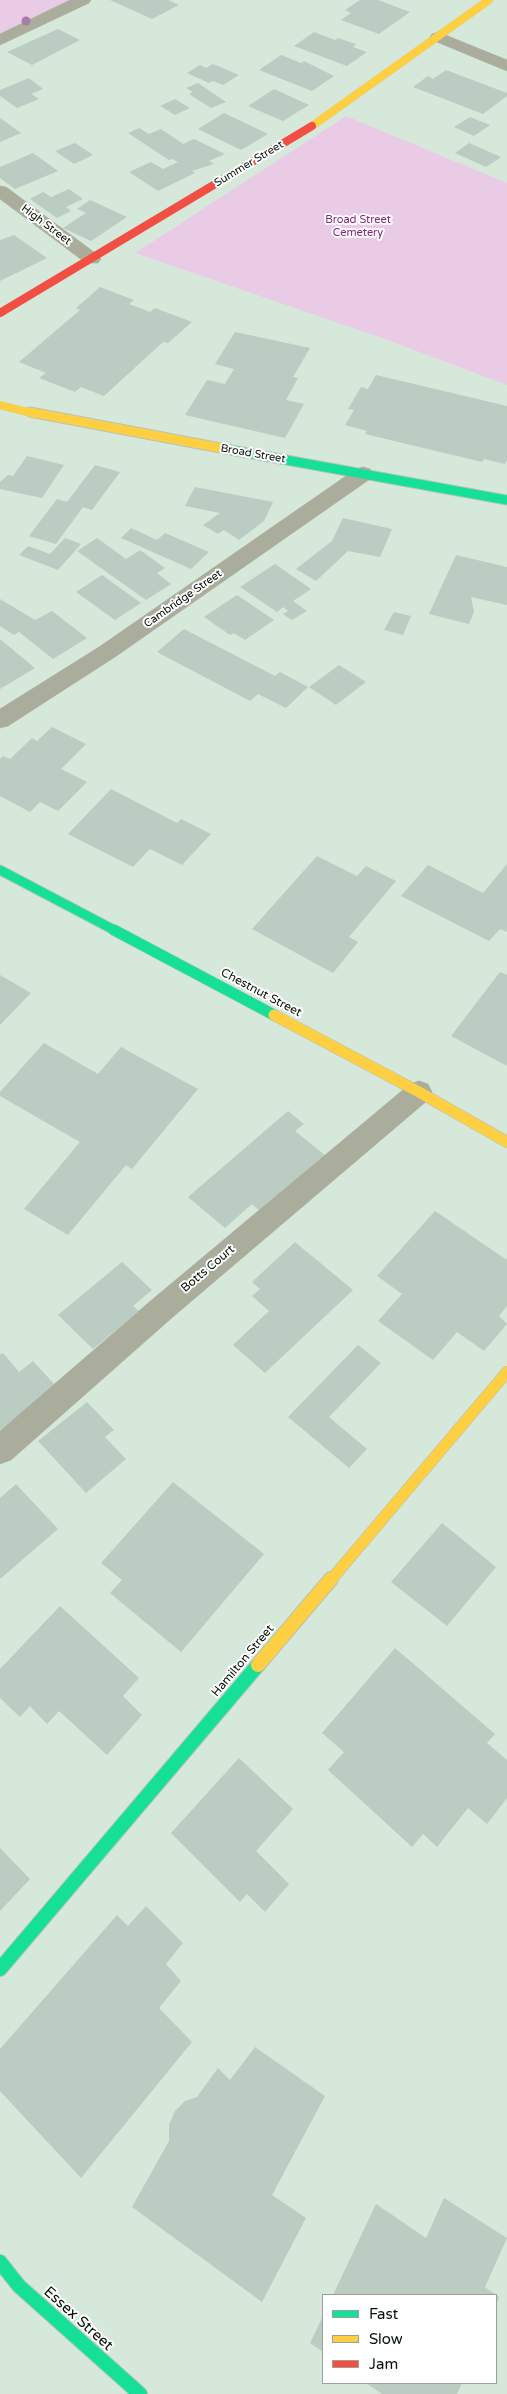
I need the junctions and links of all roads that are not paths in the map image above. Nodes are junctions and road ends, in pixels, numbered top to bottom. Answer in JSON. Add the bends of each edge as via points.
{"nodes":[{"id":1,"x":83,"y":0,"type":"edge"},
{"id":2,"x":489,"y":0,"type":"edge"},
{"id":3,"x":438,"y":37,"type":"junction"},
{"id":4,"x":0,"y":40,"type":"edge"},
{"id":5,"x":507,"y":66,"type":"edge"},
{"id":6,"x":0,"y":191,"type":"edge"},
{"id":7,"x":92,"y":259,"type":"junction"},
{"id":8,"x":0,"y":313,"type":"edge"},
{"id":9,"x":0,"y":405,"type":"edge"},
{"id":10,"x":363,"y":474,"type":"junction"},
{"id":11,"x":507,"y":500,"type":"edge"},
{"id":12,"x":0,"y":720,"type":"edge"},
{"id":13,"x":0,"y":870,"type":"edge"},
{"id":14,"x":419,"y":1092,"type":"junction"},
{"id":15,"x":507,"y":1142,"type":"edge"},
{"id":16,"x":507,"y":1372,"type":"edge"},
{"id":17,"x":0,"y":1450,"type":"edge"},
{"id":18,"x":0,"y":1969,"type":"edge"},
{"id":19,"x":0,"y":2262,"type":"edge"},
{"id":20,"x":140,"y":2394,"type":"edge"}],
"edges":[{"from":1,"to":4,"type":"street"},
{"from":2,"to":3,"type":"street","name":"Summer Street"},
{"from":3,"to":5,"type":"street"},
{"from":3,"to":7,"type":"street","name":"Summer Street","via":[[306,130]]},
{"from":6,"to":7,"type":"street","name":"High Street"},
{"from":7,"to":8,"type":"street","name":"Summer Street"},
{"from":9,"to":10,"type":"street","name":"Broad Street","via":[[62,420]]},
{"from":10,"to":11,"type":"street","name":"Broad Street"},
{"from":10,"to":12,"type":"street","name":"Cambridge Street","via":[[107,652]]},
{"from":13,"to":14,"type":"street","name":"Chestnut Street"},
{"from":14,"to":15,"type":"street","name":"Chestnut Street"},
{"from":14,"to":17,"type":"street","name":"Botts Court"},
{"from":16,"to":18,"type":"street","name":"Hamilton Street"},
{"from":19,"to":20,"type":"street","name":"Essex Street","via":[[19,2286]]}]}
